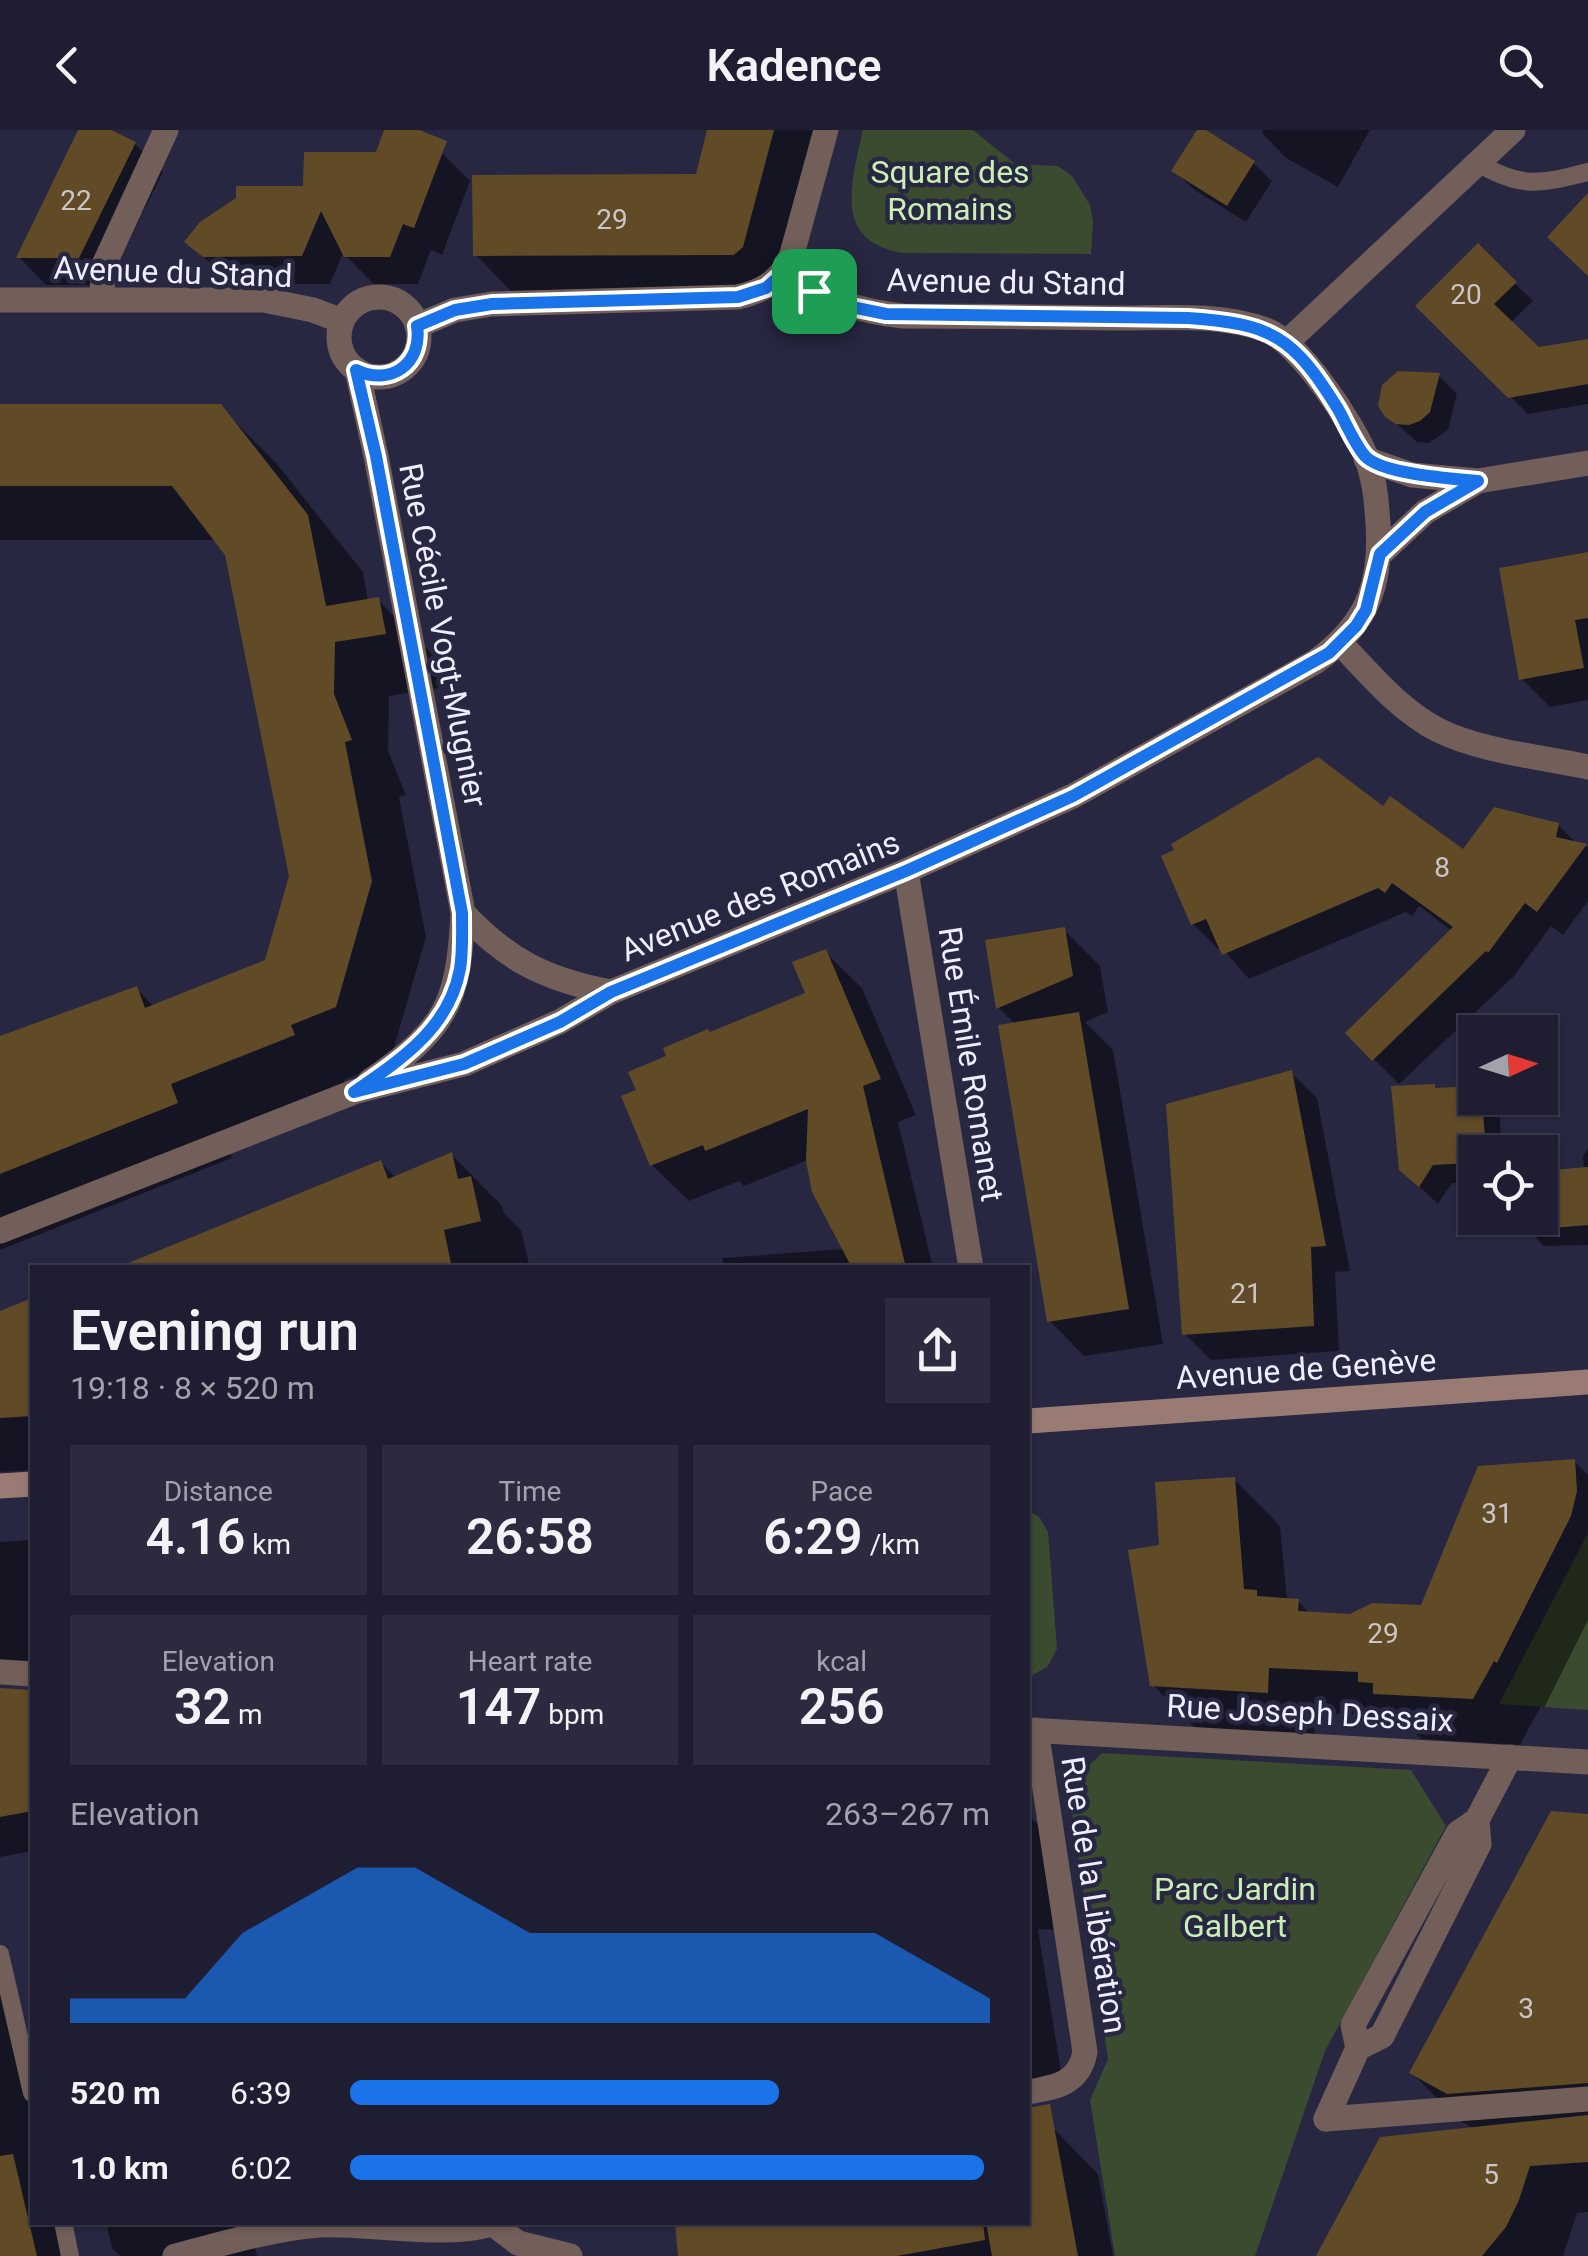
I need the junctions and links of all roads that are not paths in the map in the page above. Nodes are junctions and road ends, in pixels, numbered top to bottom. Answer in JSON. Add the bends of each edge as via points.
{"nodes":[{"id":1,"x":166,"y":130,"type":"edge"},
{"id":2,"x":826,"y":130,"type":"edge"},
{"id":3,"x":1513,"y":130,"type":"edge"},
{"id":4,"x":1478,"y":163,"type":"junction"},
{"id":5,"x":1588,"y":172,"type":"edge"},
{"id":6,"x":783,"y":273,"type":"junction"},
{"id":7,"x":102,"y":299,"type":"junction"},
{"id":8,"x":0,"y":300,"type":"edge"},
{"id":9,"x":342,"y":322,"type":"junction"},
{"id":10,"x":417,"y":326,"type":"junction"},
{"id":11,"x":1287,"y":342,"type":"junction"},
{"id":12,"x":356,"y":370,"type":"junction"},
{"id":13,"x":1366,"y":458,"type":"junction"},
{"id":14,"x":1588,"y":463,"type":"edge"},
{"id":15,"x":1478,"y":481,"type":"junction"},
{"id":16,"x":1380,"y":554,"type":"junction"},
{"id":17,"x":1340,"y":643,"type":"junction"},
{"id":18,"x":1588,"y":767,"type":"edge"},
{"id":19,"x":906,"y":871,"type":"junction"},
{"id":20,"x":462,"y":913,"type":"junction"},
{"id":21,"x":611,"y":992,"type":"junction"},
{"id":22,"x":354,"y":1092,"type":"junction"},
{"id":23,"x":0,"y":1232,"type":"edge"},
{"id":24,"x":971,"y":1265,"type":"edge"},
{"id":25,"x":1588,"y":1382,"type":"edge"},
{"id":26,"x":1030,"y":1421,"type":"edge"},
{"id":27,"x":30,"y":1484,"type":"edge"},
{"id":28,"x":0,"y":1486,"type":"edge"},
{"id":29,"x":0,"y":1672,"type":"edge"},
{"id":30,"x":30,"y":1674,"type":"edge"},
{"id":31,"x":1032,"y":1730,"type":"edge"},
{"id":32,"x":1510,"y":1757,"type":"junction"},
{"id":33,"x":1588,"y":1762,"type":"edge"},
{"id":34,"x":0,"y":1954,"type":"edge"},
{"id":35,"x":30,"y":2084,"type":"edge"},
{"id":36,"x":1030,"y":2092,"type":"edge"},
{"id":37,"x":1588,"y":2099,"type":"edge"},
{"id":38,"x":64,"y":2225,"type":"edge"},
{"id":39,"x":330,"y":2225,"type":"edge"},
{"id":40,"x":366,"y":2225,"type":"edge"},
{"id":41,"x":488,"y":2225,"type":"edge"},
{"id":42,"x":496,"y":2225,"type":"edge"},
{"id":43,"x":70,"y":2256,"type":"edge"},
{"id":44,"x":175,"y":2256,"type":"edge"},
{"id":45,"x":570,"y":2256,"type":"edge"}],
"edges":[{"from":1,"to":7,"type":"street","via":[[103,267]]},
{"from":2,"to":6,"type":"street"},
{"from":3,"to":4,"type":"street"},
{"from":4,"to":5,"type":"lane","via":[[1502,178],[1531,184]]},
{"from":4,"to":11,"type":"street"},
{"from":6,"to":10,"type":"street","via":[[766,288],[738,297],[492,304]]},
{"from":6,"to":11,"type":"street","name":"Avenue du Stand","via":[[842,305],[886,314],[1188,318],[1248,326]]},
{"from":7,"to":8,"type":"street","name":"Avenue du Stand"},
{"from":7,"to":9,"type":"street","name":"Avenue du Stand","via":[[264,300]]},
{"from":9,"to":10,"type":"street","via":[[360,301],[384,297],[406,307]]},
{"from":9,"to":12,"type":"street","via":[[340,348]]},
{"from":10,"to":12,"type":"street","via":[[416,353],[400,370],[378,377]]},
{"from":11,"to":13,"type":"street"},
{"from":12,"to":20,"type":"street","name":"Rue Cécile Vogt-Mugnier"},
{"from":13,"to":15,"type":"street","via":[[1412,475]]},
{"from":13,"to":16,"type":"street","name":"Avenue des Romains"},
{"from":14,"to":15,"type":"street"},
{"from":15,"to":16,"type":"street","via":[[1425,512]]},
{"from":16,"to":17,"type":"street","name":"Avenue des Romains","via":[[1366,610]]},
{"from":17,"to":18,"type":"street","via":[[1395,700],[1438,730]]},
{"from":17,"to":19,"type":"street","name":"Avenue des Romains","via":[[1073,796]]},
{"from":19,"to":21,"type":"street","name":"Avenue des Romains"},
{"from":19,"to":24,"type":"street","name":"Rue Émile Romanet"},
{"from":20,"to":21,"type":"street","via":[[524,966]]},
{"from":20,"to":22,"type":"street","name":"Rue Cécile Vogt-Mugnier","via":[[460,968],[438,1021],[414,1050]]},
{"from":21,"to":22,"type":"street","name":"Avenue des Romains","via":[[464,1064]]},
{"from":22,"to":23,"type":"street","name":"Avenue des Romains"},
{"from":25,"to":26,"type":"main road","name":"Avenue de Genève"},
{"from":27,"to":28,"type":"main road"},
{"from":29,"to":30,"type":"street"},
{"from":31,"to":32,"type":"street","name":"Rue Joseph Dessaix"},
{"from":31,"to":36,"type":"street","name":"Rue de la Libération","via":[[1085,2052],[1072,2079]]},
{"from":32,"to":33,"type":"street","name":"Rue Joseph Dessaix"},
{"from":32,"to":37,"type":"street","via":[[1477,1820],[1458,1833],[1353,2025],[1358,2048],[1326,2119]]},
{"from":34,"to":35,"type":"lane"},
{"from":38,"to":43,"type":"lane"},
{"from":39,"to":44,"type":"street"},
{"from":40,"to":41,"type":"street"},
{"from":42,"to":45,"type":"street","via":[[518,2243]]}]}
